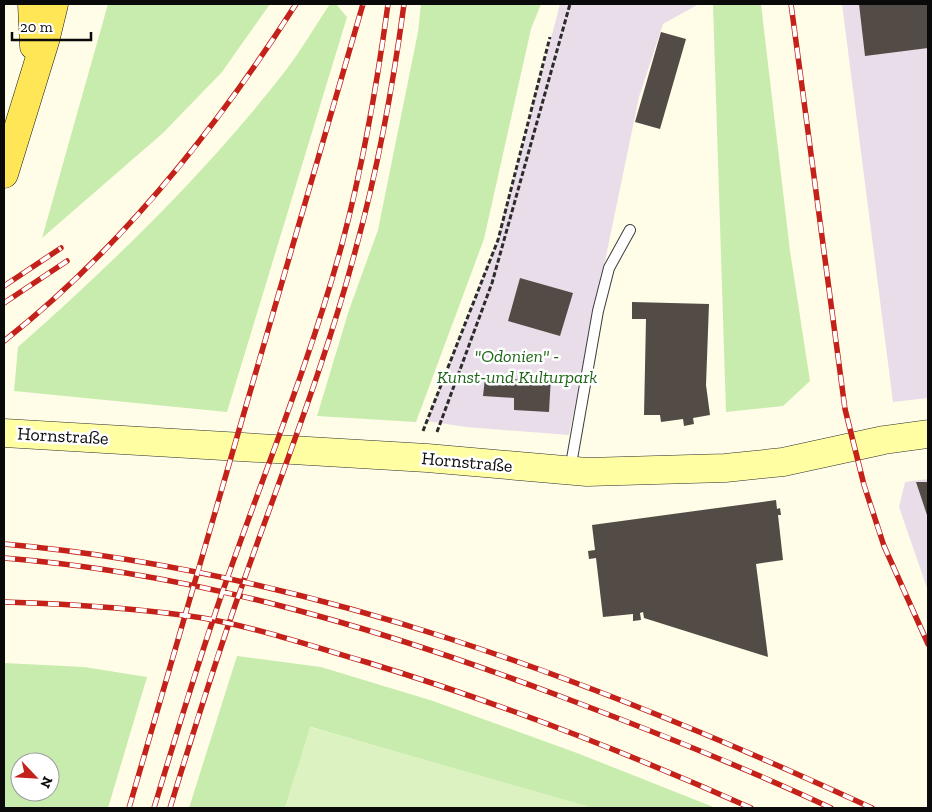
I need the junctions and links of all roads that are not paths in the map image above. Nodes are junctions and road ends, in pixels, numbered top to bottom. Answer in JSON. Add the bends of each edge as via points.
{"nodes":[{"id":1,"x":32,"y":4,"type":"edge"},
{"id":2,"x":54,"y":4,"type":"edge"},
{"id":3,"x":28,"y":95,"type":"junction"},
{"id":4,"x":4,"y":174,"type":"edge"},
{"id":5,"x":630,"y":230,"type":"dead end"},
{"id":6,"x":4,"y":433,"type":"edge"},
{"id":7,"x":928,"y":434,"type":"edge"},
{"id":8,"x":570,"y":470,"type":"junction"}],
"edges":[{"from":1,"to":3,"type":"main road","via":[[34,55]]},
{"from":2,"to":3,"type":"main road"},
{"from":3,"to":4,"type":"main road"},
{"from":5,"to":8,"type":"lane","via":[[609,268],[598,311]]},
{"from":6,"to":8,"type":"street","name":"Hornstraße"},
{"from":7,"to":8,"type":"street","name":"Hornstraße","via":[[783,462],[725,468]]}]}
